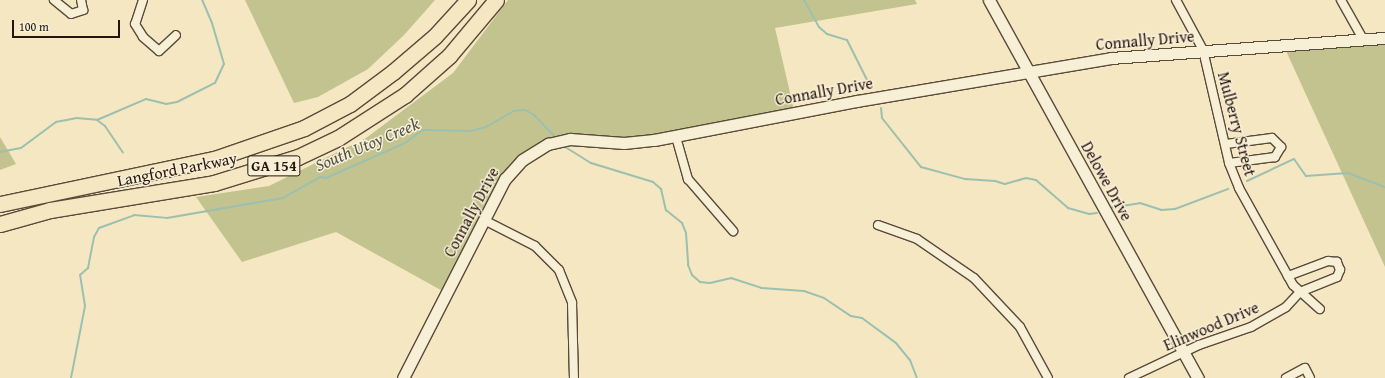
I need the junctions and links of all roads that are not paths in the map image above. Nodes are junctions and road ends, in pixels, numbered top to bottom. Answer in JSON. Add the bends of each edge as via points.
{"nodes":[{"id":1,"x":54,"y":0,"type":"edge"},
{"id":2,"x":81,"y":0,"type":"edge"},
{"id":3,"x":143,"y":0,"type":"edge"},
{"id":4,"x":468,"y":0,"type":"edge"},
{"id":5,"x":496,"y":0,"type":"edge"},
{"id":6,"x":989,"y":0,"type":"edge"},
{"id":7,"x":1176,"y":0,"type":"edge"},
{"id":8,"x":1341,"y":0,"type":"edge"},
{"id":9,"x":176,"y":35,"type":"dead end"},
{"id":10,"x":1385,"y":38,"type":"edge"},
{"id":11,"x":1363,"y":39,"type":"junction"},
{"id":12,"x":1203,"y":50,"type":"junction"},
{"id":13,"x":1028,"y":71,"type":"junction"},
{"id":14,"x":676,"y":137,"type":"junction"},
{"id":15,"x":1226,"y":144,"type":"junction"},
{"id":16,"x":1229,"y":162,"type":"junction"},
{"id":17,"x":0,"y":204,"type":"edge"},
{"id":18,"x":484,"y":220,"type":"junction"},
{"id":19,"x":0,"y":224,"type":"edge"},
{"id":20,"x":878,"y":225,"type":"dead end"},
{"id":21,"x":733,"y":231,"type":"dead end"},
{"id":22,"x":1288,"y":276,"type":"junction"},
{"id":23,"x":1300,"y":292,"type":"junction"},
{"id":24,"x":1320,"y":309,"type":"dead end"},
{"id":25,"x":1184,"y":352,"type":"junction"},
{"id":26,"x":404,"y":378,"type":"edge"},
{"id":27,"x":574,"y":378,"type":"edge"},
{"id":28,"x":1048,"y":378,"type":"edge"},
{"id":29,"x":1129,"y":378,"type":"edge"},
{"id":30,"x":1198,"y":378,"type":"edge"},
{"id":31,"x":1286,"y":378,"type":"edge"},
{"id":32,"x":1310,"y":378,"type":"edge"}],
"edges":[{"from":1,"to":2,"type":"street","via":[[71,14],[83,10]]},
{"from":3,"to":9,"type":"street","via":[[135,24],[143,37],[159,51]]},
{"from":4,"to":17,"type":"highway","name":"Langford Parkway","number":"GA 154","via":[[435,36],[393,72],[350,104],[304,128],[214,159]]},
{"from":5,"to":19,"type":"highway","name":"Langford Parkway","number":"GA 154","via":[[449,56],[411,90],[338,138],[298,156],[214,183],[50,210]]},
{"from":6,"to":13,"type":"street","name":"Delowe Drive"},
{"from":7,"to":12,"type":"street","name":"Mulberry Street"},
{"from":8,"to":11,"type":"street"},
{"from":10,"to":11,"type":"street","name":"Connally Drive"},
{"from":11,"to":12,"type":"street","name":"Connally Drive"},
{"from":12,"to":13,"type":"street","name":"Connally Drive","via":[[1111,58]]},
{"from":12,"to":15,"type":"street","name":"Mulberry Street"},
{"from":13,"to":14,"type":"street","name":"Connally Drive"},
{"from":13,"to":25,"type":"street","name":"Delowe Drive"},
{"from":14,"to":18,"type":"street","name":"Connally Drive","via":[[624,143],[570,139],[548,144],[512,169]]},
{"from":14,"to":21,"type":"street","via":[[688,179]]},
{"from":15,"to":16,"type":"street","name":"Mulberry Street"},
{"from":15,"to":16,"type":"street","via":[[1272,138],[1281,146],[1275,157]]},
{"from":16,"to":22,"type":"street","name":"Mulberry Street","via":[[1239,188]]},
{"from":18,"to":26,"type":"street","name":"Connally Drive"},
{"from":18,"to":27,"type":"street","via":[[535,246],[559,270],[572,303]]},
{"from":20,"to":28,"type":"street","via":[[917,239],[974,278],[1020,327]]},
{"from":22,"to":23,"type":"street","name":"Mulberry Street"},
{"from":22,"to":23,"type":"street","via":[[1328,260],[1339,266],[1337,277]]},
{"from":23,"to":24,"type":"street","name":"Mulberry Street"},
{"from":23,"to":25,"type":"street","name":"Elinwood Drive","via":[[1286,307],[1251,327]]},
{"from":25,"to":29,"type":"street","name":"Elinwood Drive"},
{"from":25,"to":30,"type":"street","name":"Delowe Drive"},
{"from":31,"to":32,"type":"street","via":[[1305,368]]}]}
